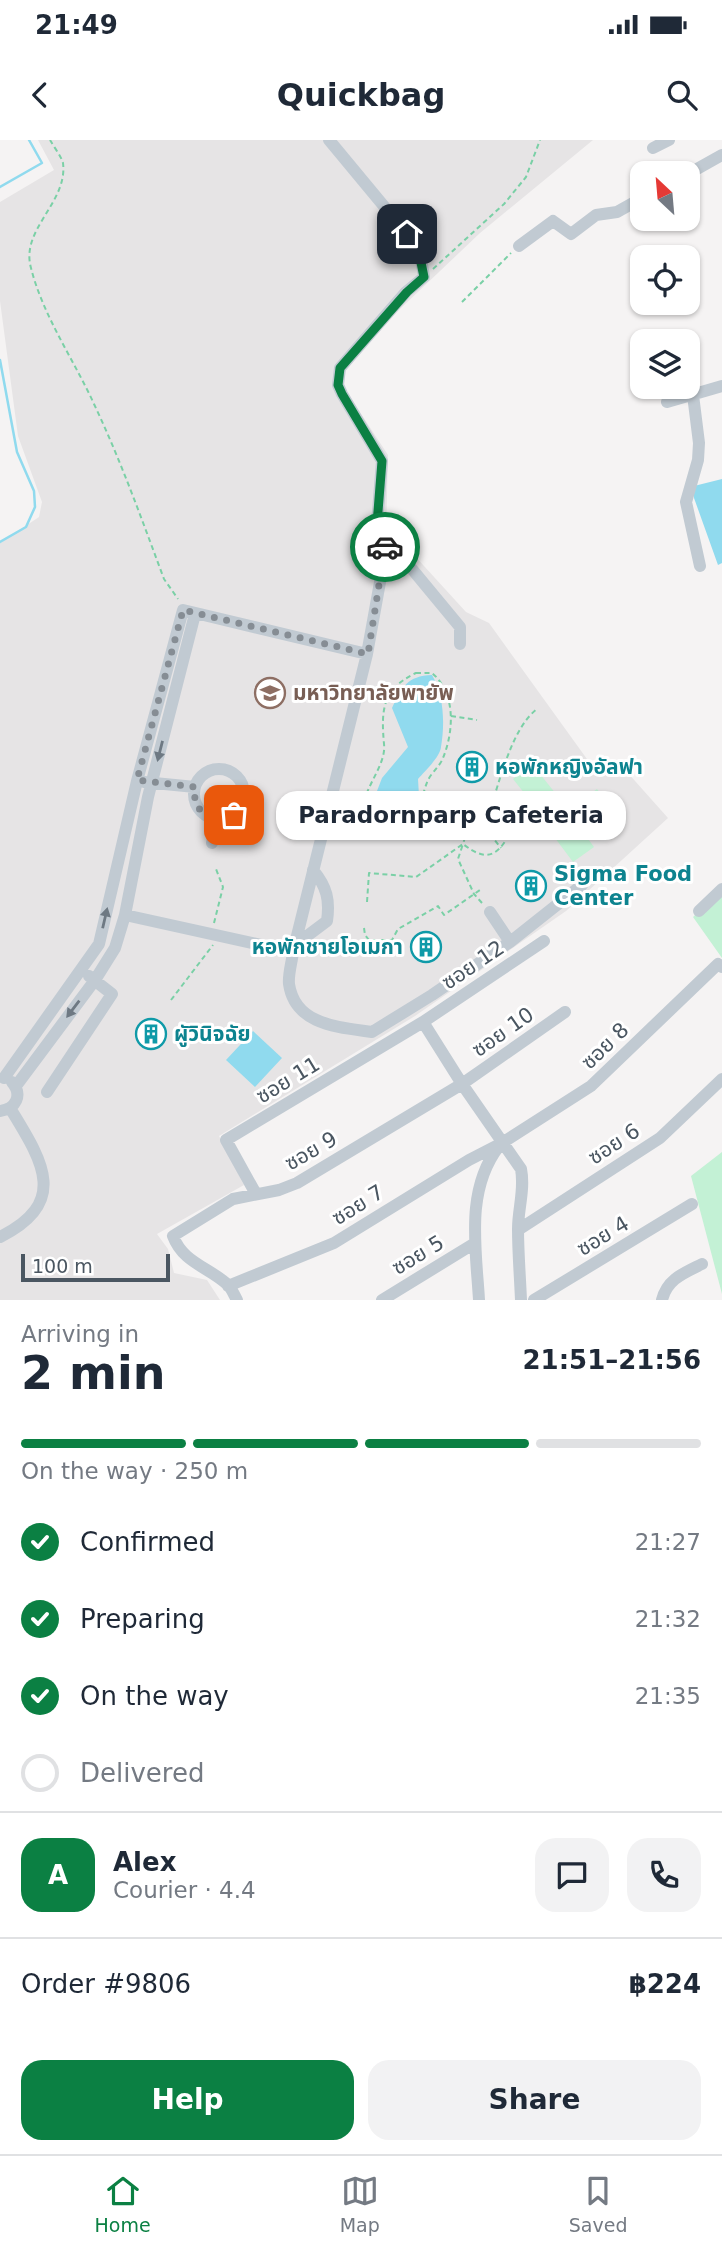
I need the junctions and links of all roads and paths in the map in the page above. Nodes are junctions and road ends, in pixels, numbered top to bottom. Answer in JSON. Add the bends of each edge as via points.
{"nodes":[{"id":1,"x":50,"y":140,"type":"edge"},
{"id":2,"x":329,"y":140,"type":"edge"},
{"id":3,"x":540,"y":140,"type":"edge"},
{"id":4,"x":669,"y":140,"type":"edge"},
{"id":5,"x":653,"y":148,"type":"dead end"},
{"id":6,"x":722,"y":155,"type":"edge"},
{"id":7,"x":700,"y":167,"type":"edge"},
{"id":8,"x":630,"y":205,"type":"edge"},
{"id":9,"x":519,"y":246,"type":"joint"},
{"id":10,"x":424,"y":277,"type":"junction"},
{"id":11,"x":463,"y":302,"type":"dead end"},
{"id":12,"x":722,"y":386,"type":"edge"},
{"id":13,"x":700,"y":393,"type":"edge"},
{"id":14,"x":678,"y":399,"type":"edge"},
{"id":15,"x":694,"y":399,"type":"edge"},
{"id":16,"x":667,"y":402,"type":"dead end"},
{"id":17,"x":386,"y":549,"type":"junction"},
{"id":18,"x":700,"y":566,"type":"dead end"},
{"id":19,"x":189,"y":612,"type":"junction"},
{"id":20,"x":460,"y":643,"type":"dead end"},
{"id":21,"x":368,"y":654,"type":"junction"},
{"id":22,"x":537,"y":709,"type":"dead end"},
{"id":23,"x":451,"y":716,"type":"junction"},
{"id":24,"x":477,"y":720,"type":"dead end"},
{"id":25,"x":137,"y":780,"type":"junction"},
{"id":26,"x":152,"y":783,"type":"junction"},
{"id":27,"x":195,"y":787,"type":"junction"},
{"id":28,"x":217,"y":820,"type":"junction"},
{"id":29,"x":374,"y":823,"type":"junction"},
{"id":30,"x":370,"y":836,"type":"dead end"},
{"id":31,"x":212,"y":843,"type":"dead end"},
{"id":32,"x":464,"y":844,"type":"junction"},
{"id":33,"x":501,"y":849,"type":"junction"},
{"id":34,"x":216,"y":869,"type":"dead end"},
{"id":35,"x":313,"y":870,"type":"junction"},
{"id":36,"x":582,"y":885,"type":"dead end"},
{"id":37,"x":722,"y":889,"type":"edge"},
{"id":38,"x":480,"y":890,"type":"dead end"},
{"id":39,"x":474,"y":894,"type":"junction"},
{"id":40,"x":367,"y":902,"type":"dead end"},
{"id":41,"x":699,"y":911,"type":"dead end"},
{"id":42,"x":490,"y":912,"type":"joint"},
{"id":43,"x":125,"y":915,"type":"junction"},
{"id":44,"x":364,"y":928,"type":"dead end"},
{"id":45,"x":213,"y":934,"type":"junction"},
{"id":46,"x":544,"y":941,"type":"dead end"},
{"id":47,"x":510,"y":942,"type":"junction"},
{"id":48,"x":294,"y":946,"type":"junction"},
{"id":49,"x":722,"y":967,"type":"edge"},
{"id":50,"x":80,"y":971,"type":"junction"},
{"id":51,"x":95,"y":980,"type":"junction"},
{"id":52,"x":171,"y":1000,"type":"dead end"},
{"id":53,"x":565,"y":1012,"type":"dead end"},
{"id":54,"x":423,"y":1022,"type":"junction"},
{"id":55,"x":54,"y":1034,"type":"junction"},
{"id":56,"x":75,"y":1050,"type":"junction"},
{"id":57,"x":2,"y":1078,"type":"edge"},
{"id":58,"x":722,"y":1079,"type":"edge"},
{"id":59,"x":462,"y":1084,"type":"junction"},
{"id":60,"x":16,"y":1086,"type":"junction"},
{"id":61,"x":47,"y":1092,"type":"dead end"},
{"id":62,"x":5,"y":1110,"type":"edge"},
{"id":63,"x":502,"y":1143,"type":"junction"},
{"id":64,"x":256,"y":1194,"type":"junction"},
{"id":65,"x":692,"y":1204,"type":"dead end"},
{"id":66,"x":518,"y":1230,"type":"junction"},
{"id":67,"x":0,"y":1237,"type":"edge"},
{"id":68,"x":475,"y":1243,"type":"junction"},
{"id":69,"x":702,"y":1264,"type":"dead end"},
{"id":70,"x":228,"y":1286,"type":"junction"},
{"id":71,"x":237,"y":1300,"type":"edge"},
{"id":72,"x":382,"y":1300,"type":"edge"},
{"id":73,"x":479,"y":1300,"type":"edge"},
{"id":74,"x":521,"y":1300,"type":"edge"},
{"id":75,"x":534,"y":1300,"type":"edge"},
{"id":76,"x":662,"y":1300,"type":"edge"}],
"edges":[{"from":1,"to":19,"type":"path","via":[[63,161],[62,172],[58,194],[33,238],[30,267],[108,435],[164,579]]},
{"from":2,"to":10,"type":"street","via":[[418,248]]},
{"from":3,"to":10,"type":"path","via":[[526,177],[504,204]]},
{"from":4,"to":5,"type":"street"},
{"from":6,"to":7,"type":"street"},
{"from":8,"to":9,"type":"street","via":[[596,215],[571,233],[554,221]]},
{"from":9,"to":11,"type":"path"},
{"from":10,"to":17,"type":"street","via":[[340,368],[342,394],[382,461],[377,524]]},
{"from":12,"to":13,"type":"street"},
{"from":14,"to":16,"type":"street"},
{"from":15,"to":18,"type":"street","via":[[698,460],[686,502]]},
{"from":17,"to":20,"type":"street","via":[[407,564],[460,626]]},
{"from":17,"to":21,"type":"street"},
{"from":19,"to":21,"type":"street"},
{"from":19,"to":25,"type":"street"},
{"from":19,"to":26,"type":"street","one_way":true},
{"from":21,"to":35,"type":"street"},
{"from":22,"to":33,"type":"path","via":[[527,716],[506,761],[490,810],[504,818],[509,835]]},
{"from":23,"to":24,"type":"path"},
{"from":23,"to":29,"type":"path","via":[[443,759],[414,814],[390,825]]},
{"from":23,"to":29,"type":"path","via":[[447,693],[432,673],[415,673],[391,690],[383,706],[385,751],[364,807],[366,817]]},
{"from":25,"to":26,"type":"street"},
{"from":50,"to":25,"type":"street","one_way":true,"via":[[99,944]]},
{"from":26,"to":27,"type":"street"},
{"from":26,"to":43,"type":"street"},
{"from":27,"to":28,"type":"street","via":[[198,809]]},
{"from":27,"to":28,"type":"street","via":[[213,769],[230,771],[243,783],[240,808]]},
{"from":28,"to":31,"type":"street"},
{"from":29,"to":30,"type":"path"},
{"from":32,"to":33,"type":"path","via":[[488,856]]},
{"from":32,"to":33,"type":"path","via":[[473,812]]},
{"from":32,"to":39,"type":"path","via":[[458,859]]},
{"from":32,"to":40,"type":"path","via":[[416,877],[369,873]]},
{"from":34,"to":45,"type":"path","via":[[223,887]]},
{"from":35,"to":48,"type":"street"},
{"from":35,"to":48,"type":"street","via":[[330,902],[327,921]]},
{"from":36,"to":47,"type":"street"},
{"from":37,"to":41,"type":"street"},
{"from":38,"to":39,"type":"path"},
{"from":39,"to":42,"type":"path"},
{"from":39,"to":44,"type":"path","via":[[444,915],[438,906],[398,929],[392,940],[369,940]]},
{"from":42,"to":47,"type":"street"},
{"from":43,"to":45,"type":"street"},
{"from":43,"to":51,"type":"street","via":[[115,948]]},
{"from":45,"to":48,"type":"street"},
{"from":45,"to":52,"type":"path","via":[[214,944]]},
{"from":46,"to":54,"type":"street","name":"ซอย 12"},
{"from":47,"to":48,"type":"street","via":[[372,1032],[311,1019],[294,1002],[289,982]]},
{"from":49,"to":63,"type":"street","name":"ซอย 8","via":[[718,964],[591,1086]]},
{"from":50,"to":51,"type":"street"},
{"from":50,"to":57,"type":"street"},
{"from":51,"to":55,"type":"street","one_way":true},
{"from":51,"to":56,"type":"street","via":[[112,994]]},
{"from":53,"to":59,"type":"street","name":"ซอย 10"},
{"from":54,"to":59,"type":"street"},
{"from":54,"to":64,"type":"street","name":"ซอย 11","via":[[226,1140]]},
{"from":55,"to":56,"type":"street"},
{"from":55,"to":60,"type":"street"},
{"from":56,"to":61,"type":"street"},
{"from":57,"to":60,"type":"street"},
{"from":58,"to":66,"type":"street","name":"ซอย 6","via":[[660,1138]]},
{"from":59,"to":63,"type":"street"},
{"from":59,"to":64,"type":"street","name":"ซอย 9","via":[[297,1183]]},
{"from":60,"to":62,"type":"street","via":[[17,1100]]},
{"from":62,"to":67,"type":"street","via":[[40,1159],[44,1176],[34,1213]]},
{"from":63,"to":66,"type":"street","via":[[521,1169],[524,1182]]},
{"from":63,"to":68,"type":"street","via":[[490,1158],[479,1186]]},
{"from":63,"to":70,"type":"street","name":"ซอย 7","via":[[334,1242]]},
{"from":64,"to":70,"type":"street","name":"ซอย 9","via":[[233,1199],[173,1236],[187,1258]]},
{"from":65,"to":75,"type":"street","name":"ซอย 4"},
{"from":66,"to":74,"type":"street"},
{"from":68,"to":72,"type":"street","name":"ซอย 5"},
{"from":68,"to":73,"type":"street"},
{"from":69,"to":76,"type":"street","via":[[672,1280]]},
{"from":70,"to":71,"type":"street"}]}
